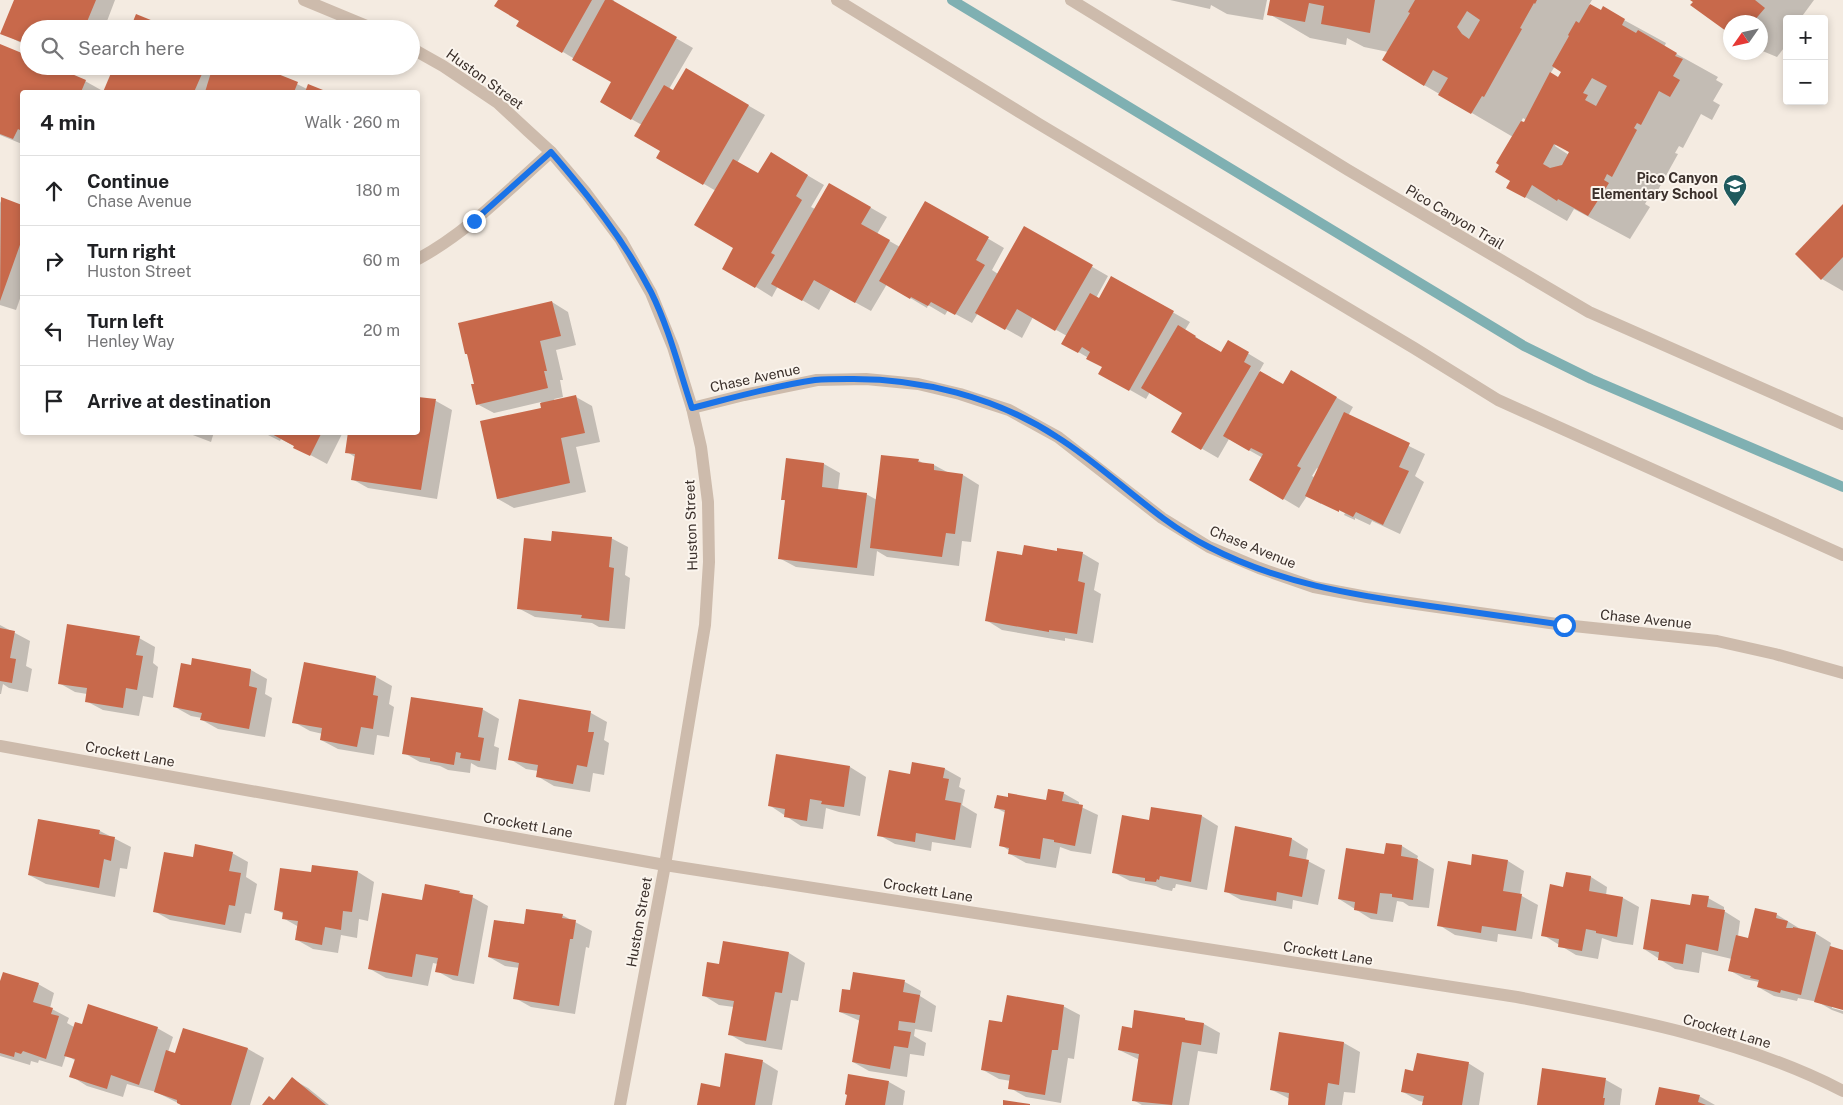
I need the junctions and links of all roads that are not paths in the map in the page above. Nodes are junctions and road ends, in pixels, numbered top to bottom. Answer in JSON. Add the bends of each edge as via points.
{"nodes":[{"id":1,"x":304,"y":0,"type":"edge"},
{"id":2,"x":837,"y":0,"type":"edge"},
{"id":3,"x":1071,"y":0,"type":"edge"},
{"id":4,"x":352,"y":20,"type":"edge"},
{"id":5,"x":420,"y":53,"type":"edge"},
{"id":6,"x":551,"y":152,"type":"junction"},
{"id":7,"x":420,"y":258,"type":"edge"},
{"id":8,"x":692,"y":408,"type":"junction"},
{"id":9,"x":1843,"y":424,"type":"edge"},
{"id":10,"x":1843,"y":555,"type":"edge"},
{"id":11,"x":1843,"y":674,"type":"edge"},
{"id":12,"x":0,"y":746,"type":"edge"},
{"id":13,"x":664,"y":865,"type":"junction"},
{"id":14,"x":1843,"y":1091,"type":"edge"},
{"id":15,"x":620,"y":1105,"type":"edge"}],
"edges":[{"from":1,"to":4,"type":"street"},
{"from":2,"to":10,"type":"street","via":[[1498,400]]},
{"from":3,"to":9,"type":"street","name":"Pico Canyon Trail","via":[[1348,170],[1589,312]]},
{"from":5,"to":6,"type":"street","name":"Huston Street","via":[[498,103]]},
{"from":6,"to":7,"type":"street","via":[[474,221]]},
{"from":6,"to":8,"type":"street","name":"Huston Street","via":[[621,240],[651,294],[673,347]]},
{"from":8,"to":11,"type":"street","name":"Chase Avenue","via":[[816,380],[866,379],[918,384],[1009,410],[1058,437],[1162,518],[1209,547],[1314,587],[1564,625],[1717,642],[1775,654]]},
{"from":8,"to":13,"type":"street","name":"Huston Street","via":[[708,502],[709,562],[705,625]]},
{"from":12,"to":13,"type":"street","name":"Crockett Lane"},
{"from":13,"to":14,"type":"street","name":"Crockett Lane","via":[[1591,1011],[1739,1048]]},
{"from":13,"to":15,"type":"street","name":"Huston Street"}]}
